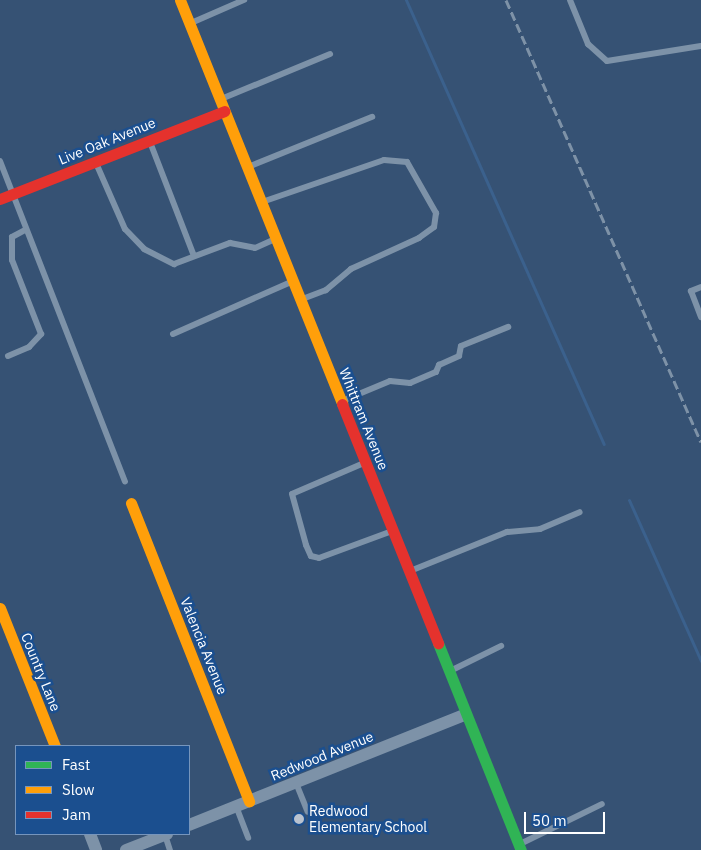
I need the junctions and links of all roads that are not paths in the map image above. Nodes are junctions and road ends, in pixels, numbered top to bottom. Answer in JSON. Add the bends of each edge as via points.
{"nodes":[{"id":1,"x":180,"y":0,"type":"edge"},
{"id":2,"x":244,"y":0,"type":"edge"},
{"id":3,"x":570,"y":0,"type":"edge"},
{"id":4,"x":189,"y":23,"type":"junction"},
{"id":5,"x":701,"y":46,"type":"edge"},
{"id":6,"x":330,"y":54,"type":"dead end"},
{"id":7,"x":220,"y":99,"type":"junction"},
{"id":8,"x":224,"y":111,"type":"junction"},
{"id":9,"x":372,"y":116,"type":"dead end"},
{"id":10,"x":149,"y":140,"type":"junction"},
{"id":11,"x":0,"y":161,"type":"edge"},
{"id":12,"x":96,"y":162,"type":"junction"},
{"id":13,"x":247,"y":168,"type":"junction"},
{"id":14,"x":6,"y":197,"type":"edge"},
{"id":15,"x":261,"y":202,"type":"junction"},
{"id":16,"x":25,"y":230,"type":"junction"},
{"id":17,"x":276,"y":239,"type":"junction"},
{"id":18,"x":194,"y":256,"type":"junction"},
{"id":19,"x":293,"y":281,"type":"junction"},
{"id":20,"x":701,"y":287,"type":"edge"},
{"id":21,"x":300,"y":300,"type":"junction"},
{"id":22,"x":701,"y":317,"type":"edge"},
{"id":23,"x":508,"y":326,"type":"dead end"},
{"id":24,"x":174,"y":334,"type":"dead end"},
{"id":25,"x":8,"y":356,"type":"dead end"},
{"id":26,"x":341,"y":402,"type":"junction"},
{"id":27,"x":365,"y":462,"type":"junction"},
{"id":28,"x":125,"y":482,"type":"dead end"},
{"id":29,"x":131,"y":503,"type":"dead end"},
{"id":30,"x":580,"y":512,"type":"dead end"},
{"id":31,"x":393,"y":531,"type":"junction"},
{"id":32,"x":409,"y":572,"type":"junction"},
{"id":33,"x":0,"y":608,"type":"edge"},
{"id":34,"x":501,"y":646,"type":"dead end"},
{"id":35,"x":449,"y":671,"type":"junction"},
{"id":36,"x":466,"y":714,"type":"junction"},
{"id":37,"x":55,"y":745,"type":"edge"},
{"id":38,"x":296,"y":783,"type":"junction"},
{"id":39,"x":249,"y":801,"type":"junction"},
{"id":40,"x":602,"y":804,"type":"dead end"},
{"id":41,"x":236,"y":806,"type":"junction"},
{"id":42,"x":308,"y":812,"type":"dead end"},
{"id":43,"x":190,"y":825,"type":"edge"},
{"id":44,"x":90,"y":835,"type":"edge"},
{"id":45,"x":164,"y":835,"type":"edge"},
{"id":46,"x":166,"y":835,"type":"edge"},
{"id":47,"x":248,"y":838,"type":"dead end"},
{"id":48,"x":520,"y":847,"type":"edge"},
{"id":49,"x":96,"y":850,"type":"edge"},
{"id":50,"x":126,"y":850,"type":"edge"},
{"id":51,"x":170,"y":850,"type":"edge"}],
"edges":[{"from":1,"to":4,"type":"street","name":"Whittram Avenue"},
{"from":2,"to":4,"type":"lane"},
{"from":3,"to":5,"type":"lane","via":[[588,44],[607,61]]},
{"from":4,"to":7,"type":"street","name":"Whittram Avenue"},
{"from":6,"to":7,"type":"lane"},
{"from":7,"to":8,"type":"street","name":"Whittram Avenue"},
{"from":8,"to":10,"type":"street","name":"Live Oak Avenue"},
{"from":8,"to":13,"type":"street","name":"Whittram Avenue"},
{"from":9,"to":13,"type":"lane"},
{"from":10,"to":12,"type":"street","name":"Live Oak Avenue"},
{"from":10,"to":18,"type":"lane"},
{"from":11,"to":14,"type":"lane"},
{"from":12,"to":14,"type":"street","name":"Live Oak Avenue"},
{"from":12,"to":18,"type":"lane","via":[[125,229],[144,250],[174,264]]},
{"from":13,"to":15,"type":"street","name":"Whittram Avenue"},
{"from":14,"to":16,"type":"lane"},
{"from":15,"to":17,"type":"street","name":"Whittram Avenue"},
{"from":15,"to":21,"type":"lane","via":[[384,160],[407,162],[436,213],[434,227],[419,238],[351,269],[326,290]]},
{"from":16,"to":25,"type":"lane","via":[[12,237],[12,260],[41,334],[29,347]]},
{"from":16,"to":28,"type":"lane"},
{"from":17,"to":18,"type":"lane","via":[[255,248],[230,243]]},
{"from":17,"to":19,"type":"street","name":"Whittram Avenue"},
{"from":19,"to":21,"type":"street","name":"Whittram Avenue"},
{"from":19,"to":24,"type":"lane"},
{"from":20,"to":22,"type":"lane","via":[[691,291]]},
{"from":21,"to":26,"type":"street","name":"Whittram Avenue"},
{"from":23,"to":26,"type":"lane","via":[[461,346],[459,356],[439,365],[436,372],[410,383],[390,381]]},
{"from":26,"to":27,"type":"street","name":"Whittram Avenue"},
{"from":27,"to":31,"type":"street","name":"Whittram Avenue"},
{"from":27,"to":31,"type":"lane","via":[[292,494],[306,545],[311,556],[319,558]]},
{"from":29,"to":39,"type":"street","name":"Valencia Avenue"},
{"from":30,"to":32,"type":"lane","via":[[540,530],[506,532]]},
{"from":31,"to":32,"type":"street","name":"Whittram Avenue"},
{"from":32,"to":35,"type":"street","name":"Whittram Avenue"},
{"from":33,"to":37,"type":"street","name":"Country Lane"},
{"from":34,"to":35,"type":"lane"},
{"from":35,"to":36,"type":"street","name":"Whittram Avenue"},
{"from":36,"to":38,"type":"street","name":"Redwood Avenue"},
{"from":36,"to":48,"type":"street","name":"Whittram Avenue"},
{"from":38,"to":39,"type":"street","name":"Redwood Avenue"},
{"from":38,"to":42,"type":"lane"},
{"from":39,"to":41,"type":"street","name":"Redwood Avenue"},
{"from":40,"to":48,"type":"lane"},
{"from":41,"to":43,"type":"street","name":"Redwood Avenue"},
{"from":41,"to":47,"type":"lane"},
{"from":44,"to":49,"type":"street"},
{"from":45,"to":50,"type":"street"},
{"from":46,"to":51,"type":"lane"}]}
